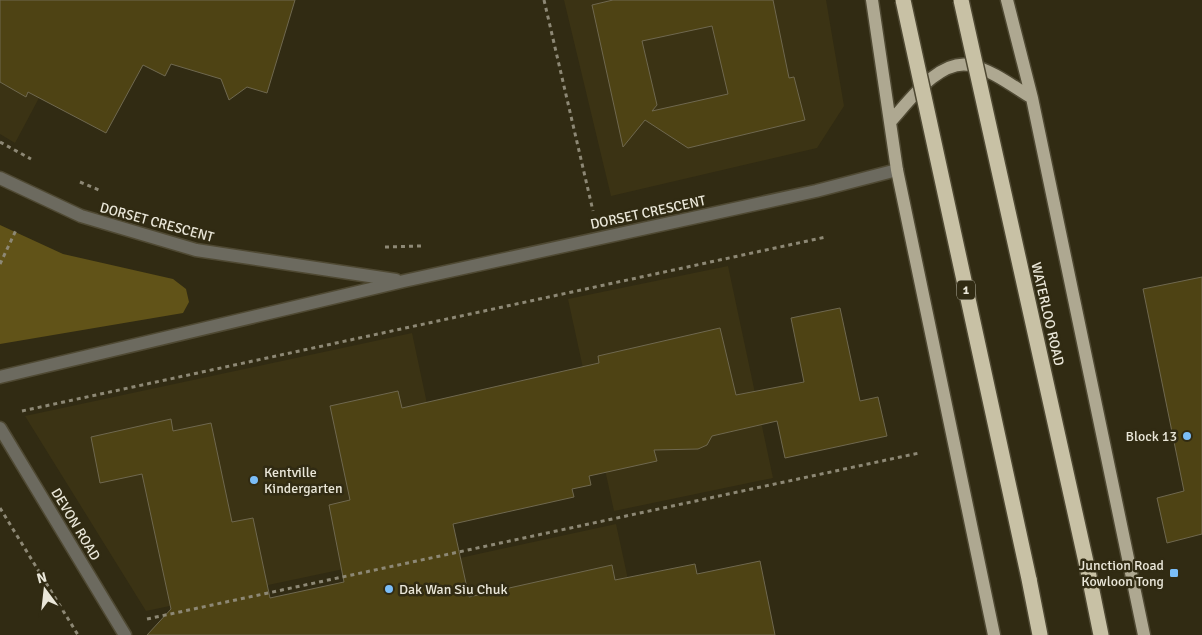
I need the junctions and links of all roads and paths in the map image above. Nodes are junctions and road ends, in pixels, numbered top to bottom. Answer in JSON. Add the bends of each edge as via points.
{"nodes":[{"id":1,"x":544,"y":0,"type":"edge"},
{"id":2,"x":872,"y":0,"type":"edge"},
{"id":3,"x":903,"y":0,"type":"edge"},
{"id":4,"x":961,"y":0,"type":"edge"},
{"id":5,"x":1006,"y":0,"type":"edge"},
{"id":6,"x":1032,"y":98,"type":"junction"},
{"id":7,"x":891,"y":120,"type":"junction"},
{"id":8,"x":0,"y":142,"type":"edge"},
{"id":9,"x":39,"y":163,"type":"dead end"},
{"id":10,"x":897,"y":170,"type":"junction"},
{"id":11,"x":0,"y":178,"type":"edge"},
{"id":12,"x":73,"y":179,"type":"dead end"},
{"id":13,"x":100,"y":190,"type":"dead end"},
{"id":14,"x":603,"y":211,"type":"dead end"},
{"id":15,"x":593,"y":213,"type":"junction"},
{"id":16,"x":584,"y":215,"type":"dead end"},
{"id":17,"x":17,"y":228,"type":"dead end"},
{"id":18,"x":826,"y":237,"type":"dead end"},
{"id":19,"x":424,"y":246,"type":"dead end"},
{"id":20,"x":375,"y":247,"type":"dead end"},
{"id":21,"x":0,"y":264,"type":"edge"},
{"id":22,"x":404,"y":281,"type":"junction"},
{"id":23,"x":0,"y":377,"type":"edge"},
{"id":24,"x":21,"y":415,"type":"dead end"},
{"id":25,"x":0,"y":428,"type":"edge"},
{"id":26,"x":919,"y":453,"type":"dead end"},
{"id":27,"x":0,"y":508,"type":"edge"},
{"id":28,"x":148,"y":628,"type":"dead end"},
{"id":29,"x":78,"y":635,"type":"edge"},
{"id":30,"x":126,"y":635,"type":"edge"},
{"id":31,"x":994,"y":635,"type":"edge"},
{"id":32,"x":1040,"y":635,"type":"edge"},
{"id":33,"x":1101,"y":635,"type":"edge"},
{"id":34,"x":1144,"y":635,"type":"edge"}],
"edges":[{"from":1,"to":15,"type":"path"},
{"from":2,"to":7,"type":"main road"},
{"from":3,"to":32,"type":"highway","number":"1","bridge":true},
{"from":4,"to":33,"type":"highway","name":"WATERLOO ROAD","bridge":true},
{"from":5,"to":6,"type":"main road","name":"WATERLOO ROAD"},
{"from":6,"to":7,"type":"main road","via":[[1002,79],[970,65],[942,70]]},
{"from":6,"to":34,"type":"main road","name":"WATERLOO ROAD"},
{"from":7,"to":10,"type":"main road"},
{"from":8,"to":9,"type":"path"},
{"from":10,"to":22,"type":"street","name":"DORSET CRESCENT","via":[[816,191]]},
{"from":10,"to":31,"type":"main road"},
{"from":11,"to":22,"type":"street","name":"DORSET CRESCENT","via":[[81,216],[196,250]]},
{"from":12,"to":13,"type":"path"},
{"from":14,"to":15,"type":"path"},
{"from":15,"to":16,"type":"path"},
{"from":17,"to":21,"type":"path"},
{"from":18,"to":24,"type":"path","via":[[45,404],[23,410]]},
{"from":19,"to":20,"type":"path"},
{"from":22,"to":23,"type":"street","name":"DORSET CRESCENT"},
{"from":25,"to":30,"type":"street","name":"DEVON ROAD"},
{"from":26,"to":28,"type":"path","via":[[143,620]]},
{"from":27,"to":29,"type":"path"}]}
